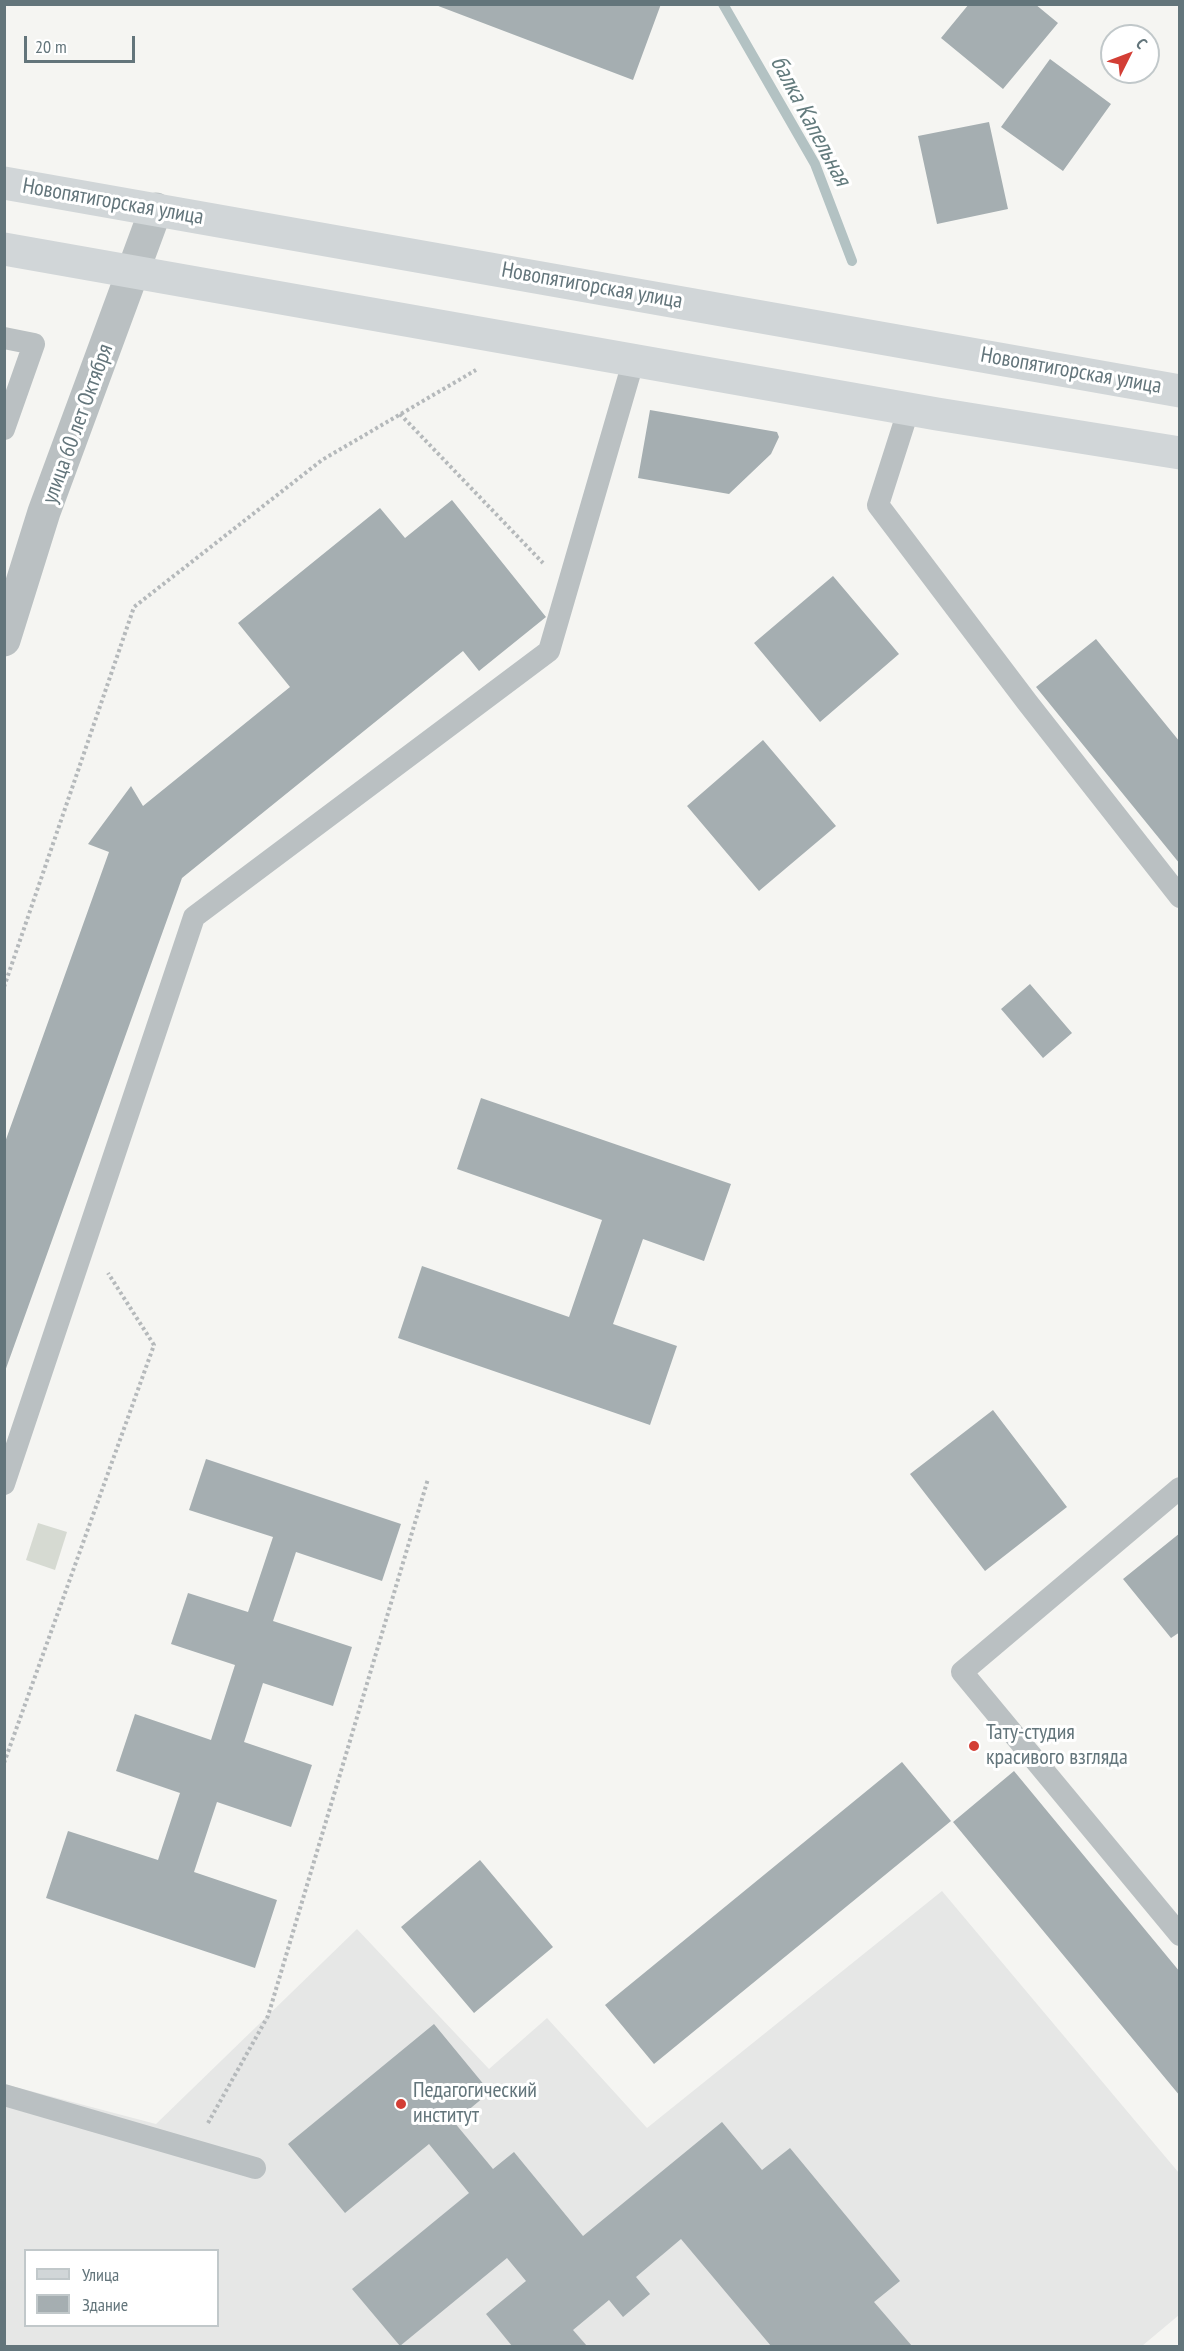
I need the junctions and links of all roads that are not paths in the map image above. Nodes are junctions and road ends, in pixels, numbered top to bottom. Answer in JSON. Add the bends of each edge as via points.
{"nodes":[{"id":1,"x":4,"y":183,"type":"edge"},
{"id":2,"x":156,"y":209,"type":"junction"},
{"id":3,"x":4,"y":249,"type":"edge"},
{"id":4,"x":134,"y":272,"type":"junction"},
{"id":5,"x":4,"y":339,"type":"edge"},
{"id":6,"x":634,"y":359,"type":"junction"},
{"id":7,"x":1179,"y":391,"type":"edge"},
{"id":8,"x":909,"y":408,"type":"junction"},
{"id":9,"x":4,"y":429,"type":"edge"},
{"id":10,"x":1179,"y":453,"type":"edge"},
{"id":11,"x":4,"y":640,"type":"edge"},
{"id":12,"x":1179,"y":897,"type":"edge"},
{"id":13,"x":4,"y":1484,"type":"edge"},
{"id":14,"x":1179,"y":1488,"type":"edge"},
{"id":15,"x":1179,"y":1935,"type":"edge"},
{"id":16,"x":4,"y":2096,"type":"edge"},
{"id":17,"x":255,"y":2168,"type":"dead end"}],
"edges":[{"from":1,"to":2,"type":"street","name":"Новопятигорская улица"},
{"from":2,"to":4,"type":"street","name":"улица 60 лет Октября"},
{"from":2,"to":7,"type":"street","name":"Новопятигорская улица"},
{"from":3,"to":4,"type":"street"},
{"from":4,"to":6,"type":"street"},
{"from":4,"to":11,"type":"street","name":"улица 60 лет Октября","via":[[45,512]]},
{"from":5,"to":9,"type":"lane","via":[[34,344]]},
{"from":6,"to":8,"type":"street"},
{"from":6,"to":13,"type":"lane","via":[[549,651],[194,917]]},
{"from":8,"to":10,"type":"street"},
{"from":8,"to":12,"type":"lane","via":[[879,505]]},
{"from":14,"to":15,"type":"lane","via":[[962,1672]]},
{"from":16,"to":17,"type":"lane"}]}
